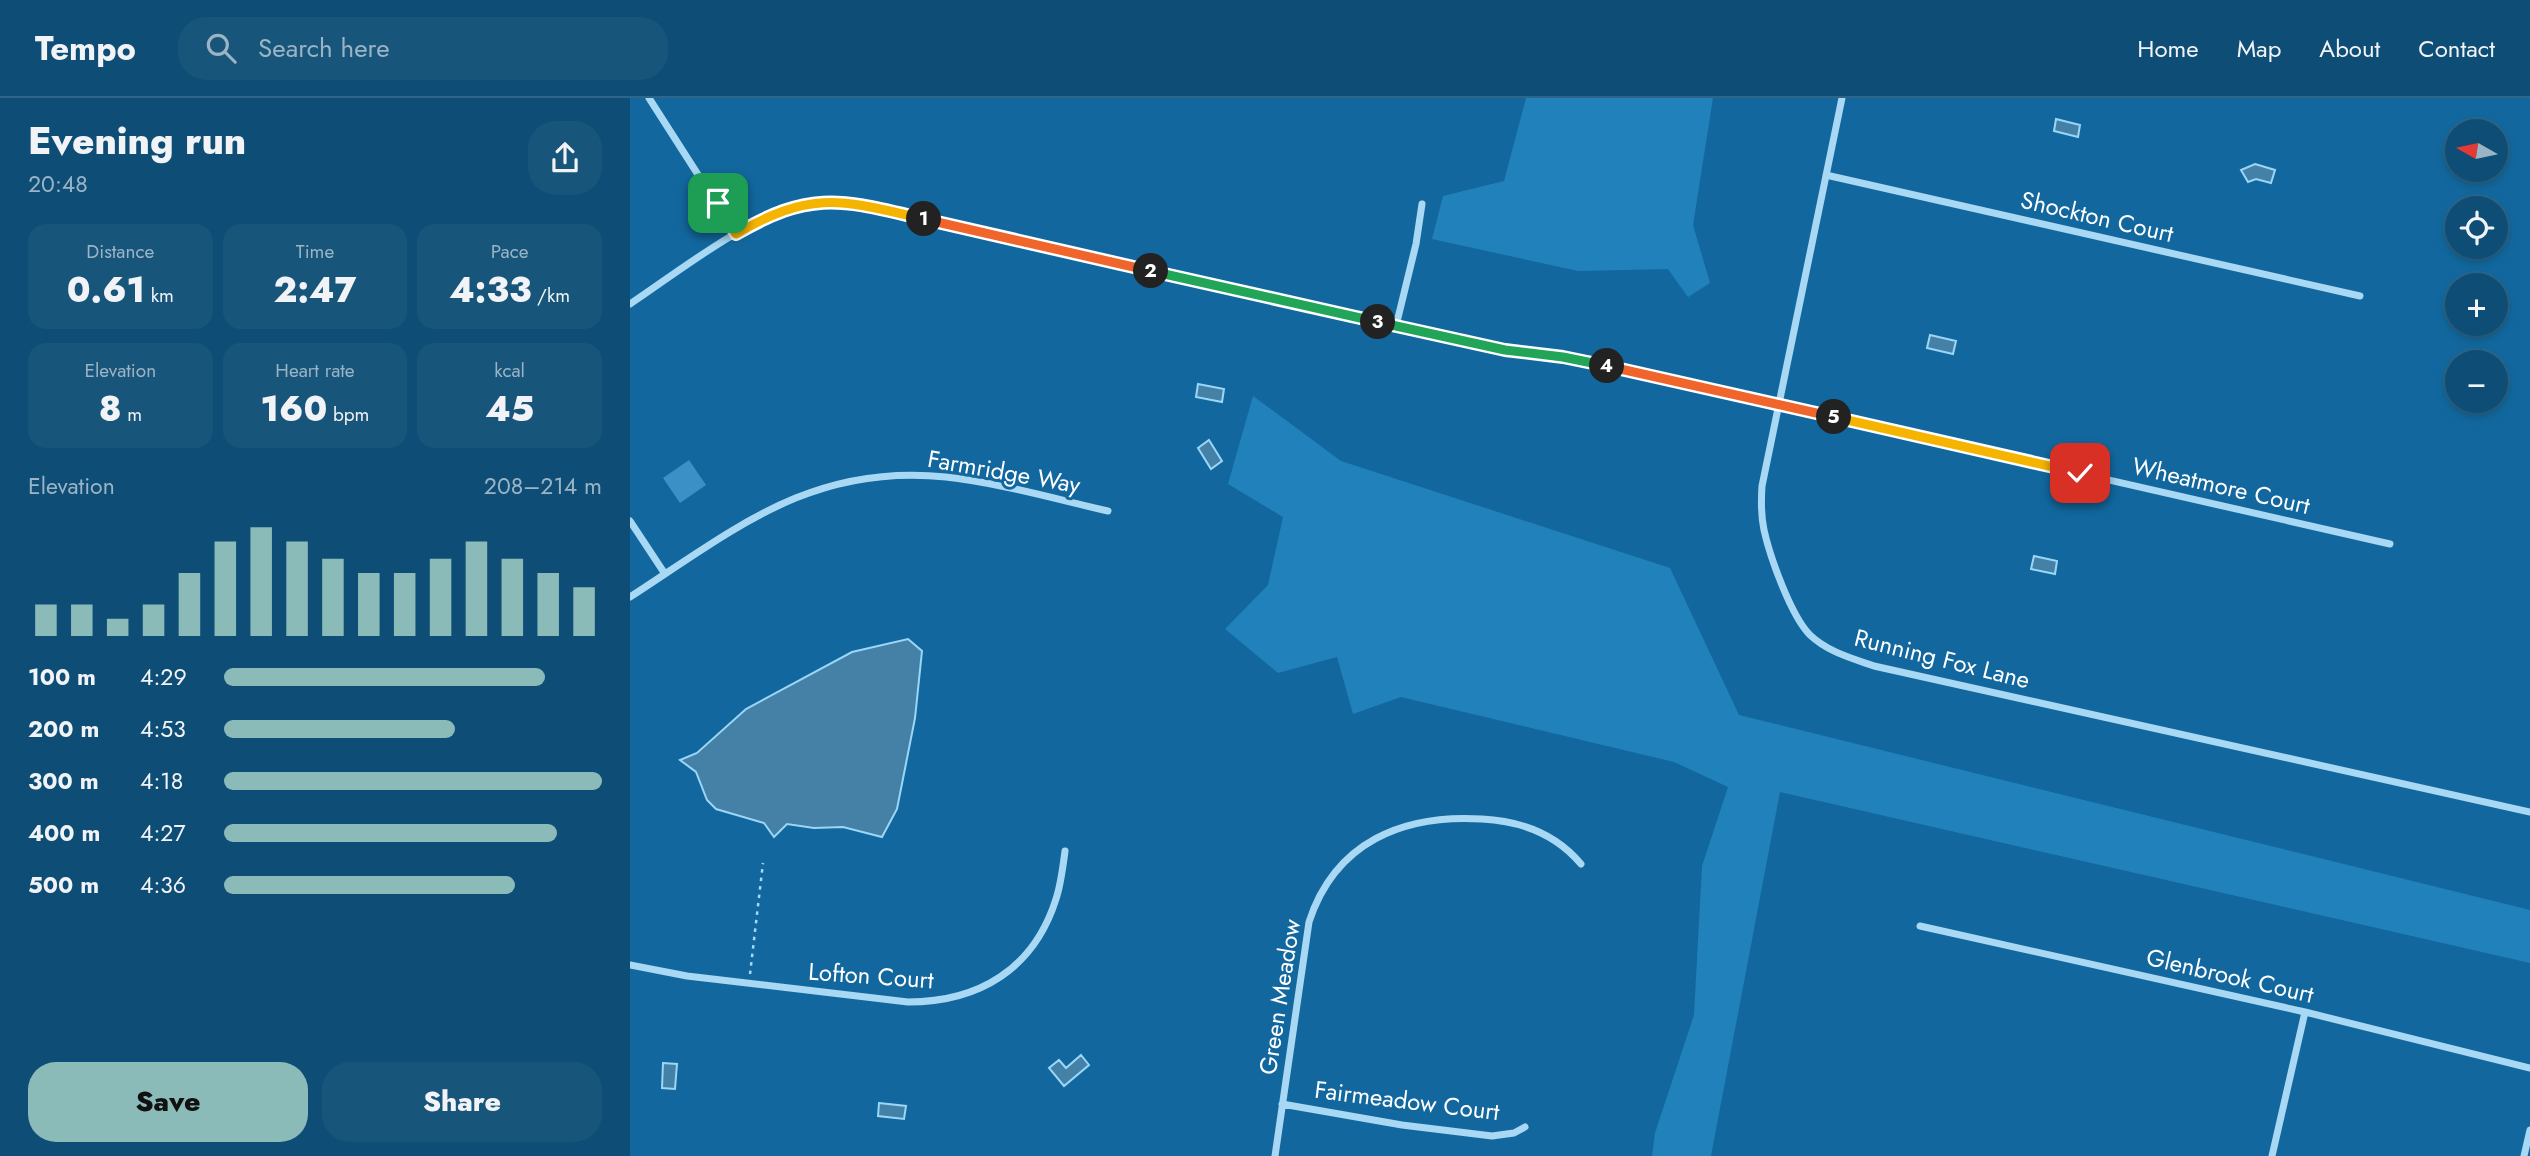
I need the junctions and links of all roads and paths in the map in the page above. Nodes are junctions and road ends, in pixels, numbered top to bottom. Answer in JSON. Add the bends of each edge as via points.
{"nodes":[{"id":1,"x":649,"y":98,"type":"edge"},
{"id":2,"x":1842,"y":98,"type":"edge"},
{"id":3,"x":1826,"y":175,"type":"junction"},
{"id":4,"x":1422,"y":204,"type":"dead end"},
{"id":5,"x":736,"y":234,"type":"junction"},
{"id":6,"x":2360,"y":296,"type":"dead end"},
{"id":7,"x":630,"y":304,"type":"edge"},
{"id":8,"x":1396,"y":327,"type":"junction"},
{"id":9,"x":1777,"y":404,"type":"junction"},
{"id":10,"x":1108,"y":511,"type":"dead end"},
{"id":11,"x":630,"y":521,"type":"edge"},
{"id":12,"x":2390,"y":544,"type":"dead end"},
{"id":13,"x":665,"y":574,"type":"junction"},
{"id":14,"x":630,"y":597,"type":"edge"},
{"id":15,"x":2530,"y":811,"type":"edge"},
{"id":16,"x":1066,"y":851,"type":"dead end"},
{"id":17,"x":763,"y":863,"type":"dead end"},
{"id":18,"x":1581,"y":864,"type":"dead end"},
{"id":19,"x":1920,"y":926,"type":"dead end"},
{"id":20,"x":630,"y":965,"type":"edge"},
{"id":21,"x":749,"y":984,"type":"junction"},
{"id":22,"x":2305,"y":1012,"type":"junction"},
{"id":23,"x":2530,"y":1068,"type":"edge"},
{"id":24,"x":1282,"y":1104,"type":"junction"},
{"id":25,"x":1525,"y":1128,"type":"dead end"},
{"id":26,"x":2530,"y":1130,"type":"edge"},
{"id":27,"x":1275,"y":1156,"type":"edge"},
{"id":28,"x":2272,"y":1156,"type":"edge"},
{"id":29,"x":2524,"y":1156,"type":"edge"}],
"edges":[{"from":1,"to":5,"type":"street"},
{"from":2,"to":3,"type":"street","name":"Running Fox Lane"},
{"from":3,"to":6,"type":"street","name":"Shockton Court"},
{"from":3,"to":9,"type":"street","name":"Running Fox Lane"},
{"from":4,"to":8,"type":"street"},
{"from":5,"to":7,"type":"street","name":"Wheatmore Court"},
{"from":5,"to":8,"type":"street","name":"Wheatmore Court","via":[[802,204],[848,202]]},
{"from":8,"to":9,"type":"street","name":"Wheatmore Court","via":[[1586,361]]},
{"from":9,"to":12,"type":"street","name":"Wheatmore Court"},
{"from":9,"to":15,"type":"street","name":"Running Fox Lane","via":[[1762,486],[1765,532],[1789,601],[1809,634],[1834,652],[1874,666]]},
{"from":10,"to":13,"type":"street","name":"Farmridge Way","via":[[948,477],[878,477],[799,495],[737,527]]},
{"from":11,"to":13,"type":"street"},
{"from":13,"to":14,"type":"street","name":"Farmridge Way"},
{"from":16,"to":21,"type":"street","name":"Lofton Court","via":[[1057,897],[1038,939],[1015,965],[976,991],[954,999],[908,1002]]},
{"from":17,"to":21,"type":"path"},
{"from":18,"to":24,"type":"street","name":"Green Meadow","via":[[1555,839],[1533,828],[1464,818],[1405,825],[1354,853],[1324,890],[1310,922]]},
{"from":19,"to":22,"type":"street","name":"Glenbrook Court"},
{"from":20,"to":21,"type":"street","name":"Lofton Court"},
{"from":22,"to":23,"type":"street","name":"Glenbrook Court"},
{"from":22,"to":28,"type":"street"},
{"from":24,"to":25,"type":"street","name":"Fairmeadow Court","via":[[1492,1136]]},
{"from":24,"to":27,"type":"street","name":"Green Meadow"},
{"from":26,"to":29,"type":"street"}]}
